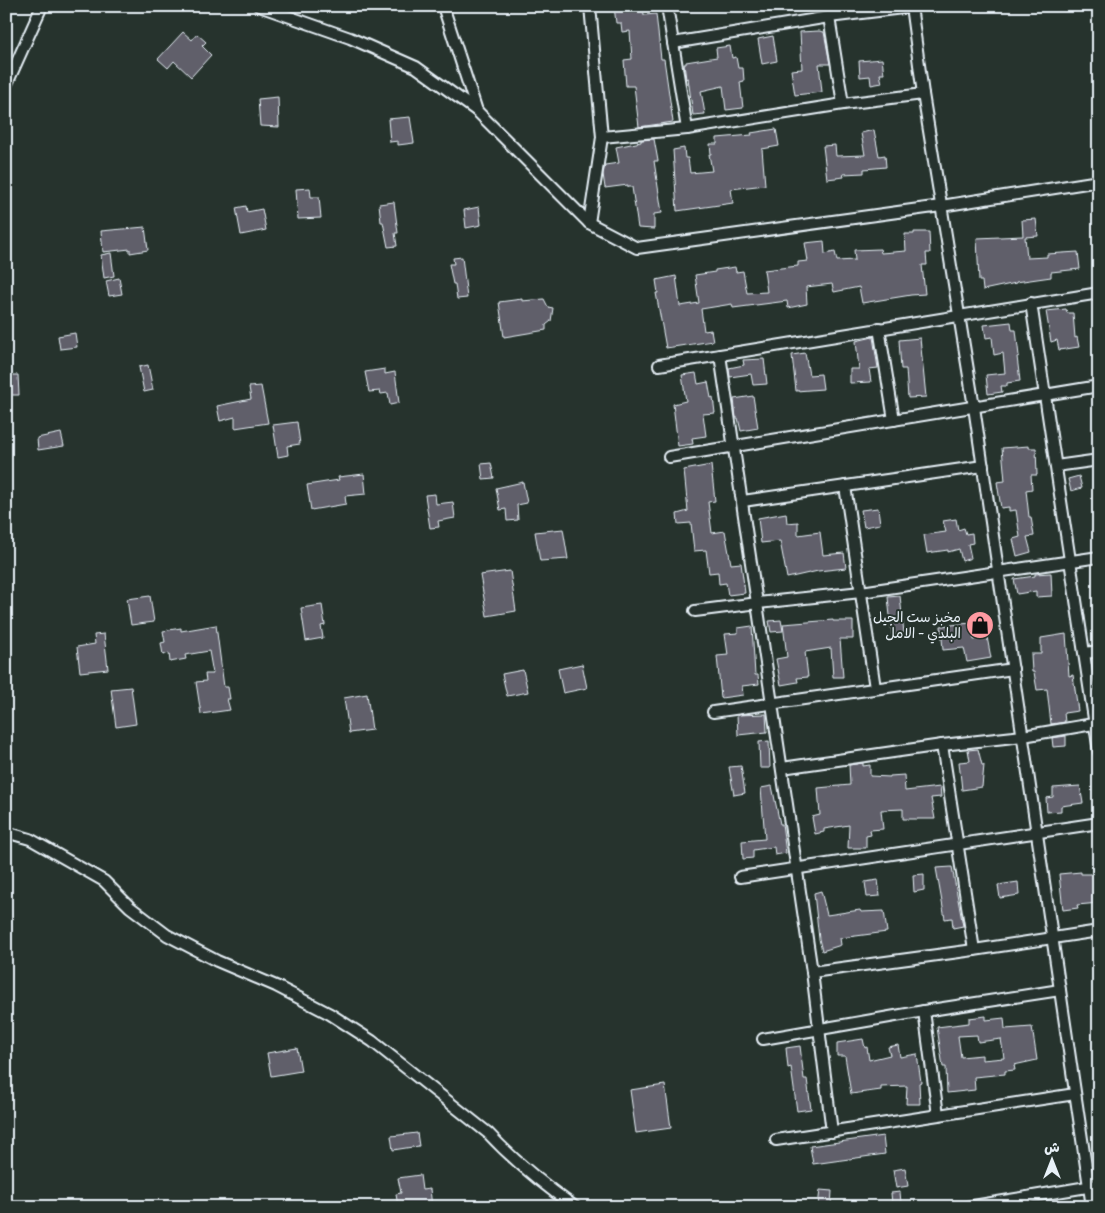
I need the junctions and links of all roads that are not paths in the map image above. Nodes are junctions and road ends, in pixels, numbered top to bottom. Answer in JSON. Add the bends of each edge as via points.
{"nodes":[{"id":1,"x":42,"y":6,"type":"edge"},
{"id":2,"x":259,"y":6,"type":"edge"},
{"id":3,"x":443,"y":6,"type":"edge"},
{"id":4,"x":590,"y":6,"type":"edge"},
{"id":5,"x":667,"y":6,"type":"edge"},
{"id":6,"x":911,"y":6,"type":"edge"},
{"id":7,"x":829,"y":17,"type":"junction"},
{"id":8,"x":673,"y":43,"type":"junction"},
{"id":9,"x":6,"y":86,"type":"edge"},
{"id":10,"x":923,"y":94,"type":"junction"},
{"id":11,"x":843,"y":104,"type":"junction"},
{"id":12,"x":477,"y":111,"type":"junction"},
{"id":13,"x":687,"y":129,"type":"junction"},
{"id":14,"x":602,"y":137,"type":"junction"},
{"id":15,"x":1099,"y":181,"type":"edge"},
{"id":16,"x":941,"y":206,"type":"junction"},
{"id":17,"x":589,"y":223,"type":"junction"},
{"id":18,"x":1099,"y":293,"type":"edge"},
{"id":19,"x":1031,"y":303,"type":"junction"},
{"id":20,"x":960,"y":315,"type":"junction"},
{"id":21,"x":879,"y":328,"type":"junction"},
{"id":22,"x":720,"y":355,"type":"junction"},
{"id":23,"x":659,"y":365,"type":"dead end"},
{"id":24,"x":1099,"y":386,"type":"edge"},
{"id":25,"x":1046,"y":395,"type":"junction"},
{"id":26,"x":974,"y":407,"type":"junction"},
{"id":27,"x":894,"y":420,"type":"junction"},
{"id":28,"x":734,"y":446,"type":"junction"},
{"id":29,"x":668,"y":457,"type":"dead end"},
{"id":30,"x":1099,"y":460,"type":"edge"},
{"id":31,"x":983,"y":466,"type":"junction"},
{"id":32,"x":1056,"y":466,"type":"junction"},
{"id":33,"x":845,"y":486,"type":"junction"},
{"id":34,"x":743,"y":501,"type":"junction"},
{"id":35,"x":1099,"y":557,"type":"edge"},
{"id":36,"x":1070,"y":561,"type":"junction"},
{"id":37,"x":998,"y":572,"type":"junction"},
{"id":38,"x":861,"y":592,"type":"junction"},
{"id":39,"x":758,"y":602,"type":"junction"},
{"id":40,"x":694,"y":612,"type":"dead end"},
{"id":41,"x":1099,"y":651,"type":"edge"},
{"id":42,"x":1085,"y":654,"type":"junction"},
{"id":43,"x":1013,"y":669,"type":"junction"},
{"id":44,"x":875,"y":688,"type":"junction"},
{"id":45,"x":772,"y":702,"type":"junction"},
{"id":46,"x":714,"y":712,"type":"dead end"},
{"id":47,"x":1096,"y":724,"type":"edge"},
{"id":48,"x":1023,"y":736,"type":"junction"},
{"id":49,"x":942,"y":745,"type":"junction"},
{"id":50,"x":1099,"y":752,"type":"edge"},
{"id":51,"x":782,"y":768,"type":"junction"},
{"id":52,"x":1099,"y":823,"type":"edge"},
{"id":53,"x":6,"y":832,"type":"edge"},
{"id":54,"x":1037,"y":832,"type":"junction"},
{"id":55,"x":957,"y":843,"type":"junction"},
{"id":56,"x":796,"y":868,"type":"junction"},
{"id":57,"x":740,"y":877,"type":"dead end"},
{"id":58,"x":1099,"y":931,"type":"edge"},
{"id":59,"x":1052,"y":939,"type":"junction"},
{"id":60,"x":974,"y":950,"type":"junction"},
{"id":61,"x":812,"y":972,"type":"junction"},
{"id":62,"x":1060,"y":990,"type":"junction"},
{"id":63,"x":924,"y":1011,"type":"junction"},
{"id":64,"x":820,"y":1028,"type":"junction"},
{"id":65,"x":763,"y":1039,"type":"dead end"},
{"id":66,"x":1075,"y":1094,"type":"junction"},
{"id":67,"x":938,"y":1115,"type":"junction"},
{"id":68,"x":832,"y":1132,"type":"junction"},
{"id":69,"x":776,"y":1140,"type":"dead end"},
{"id":70,"x":1094,"y":1185,"type":"edge"},
{"id":71,"x":575,"y":1207,"type":"edge"},
{"id":72,"x":967,"y":1207,"type":"edge"},
{"id":73,"x":1092,"y":1207,"type":"edge"}],
"edges":[{"from":1,"to":9,"type":"street"},
{"from":2,"to":12,"type":"street","via":[[350,38],[416,67]]},
{"from":3,"to":12,"type":"street"},
{"from":4,"to":14,"type":"street"},
{"from":5,"to":8,"type":"street"},
{"from":6,"to":7,"type":"street"},
{"from":6,"to":10,"type":"street"},
{"from":7,"to":8,"type":"street"},
{"from":7,"to":11,"type":"street"},
{"from":8,"to":13,"type":"street"},
{"from":10,"to":11,"type":"street"},
{"from":10,"to":16,"type":"street"},
{"from":11,"to":13,"type":"street"},
{"from":12,"to":17,"type":"street"},
{"from":13,"to":14,"type":"street"},
{"from":14,"to":17,"type":"street"},
{"from":15,"to":16,"type":"street"},
{"from":16,"to":17,"type":"street","via":[[637,248]]},
{"from":16,"to":20,"type":"street"},
{"from":18,"to":19,"type":"street"},
{"from":19,"to":20,"type":"street"},
{"from":19,"to":25,"type":"street"},
{"from":20,"to":21,"type":"street"},
{"from":20,"to":26,"type":"street"},
{"from":21,"to":22,"type":"street"},
{"from":21,"to":27,"type":"street"},
{"from":22,"to":23,"type":"street"},
{"from":22,"to":28,"type":"street"},
{"from":24,"to":25,"type":"street"},
{"from":25,"to":26,"type":"street"},
{"from":25,"to":32,"type":"street"},
{"from":26,"to":27,"type":"street"},
{"from":26,"to":31,"type":"street"},
{"from":27,"to":28,"type":"street"},
{"from":28,"to":29,"type":"street"},
{"from":28,"to":34,"type":"street"},
{"from":30,"to":32,"type":"street"},
{"from":31,"to":33,"type":"street"},
{"from":31,"to":37,"type":"street"},
{"from":32,"to":36,"type":"street"},
{"from":33,"to":34,"type":"street"},
{"from":33,"to":38,"type":"street"},
{"from":34,"to":39,"type":"street"},
{"from":35,"to":36,"type":"street"},
{"from":36,"to":37,"type":"street"},
{"from":36,"to":42,"type":"street"},
{"from":37,"to":38,"type":"street"},
{"from":37,"to":43,"type":"street"},
{"from":38,"to":39,"type":"street"},
{"from":38,"to":44,"type":"street"},
{"from":39,"to":40,"type":"street"},
{"from":39,"to":45,"type":"street"},
{"from":41,"to":42,"type":"street"},
{"from":42,"to":47,"type":"street"},
{"from":43,"to":44,"type":"street"},
{"from":43,"to":48,"type":"street"},
{"from":44,"to":45,"type":"street"},
{"from":45,"to":46,"type":"street"},
{"from":45,"to":51,"type":"street"},
{"from":47,"to":48,"type":"street"},
{"from":47,"to":50,"type":"street"},
{"from":48,"to":49,"type":"street"},
{"from":48,"to":54,"type":"street"},
{"from":49,"to":51,"type":"street"},
{"from":49,"to":55,"type":"street"},
{"from":51,"to":56,"type":"street"},
{"from":52,"to":54,"type":"street"},
{"from":53,"to":71,"type":"street","via":[[30,839],[104,881],[130,907],[167,935],[217,962],[276,986],[372,1040]]},
{"from":54,"to":55,"type":"street"},
{"from":54,"to":59,"type":"street"},
{"from":55,"to":56,"type":"street"},
{"from":55,"to":60,"type":"street"},
{"from":56,"to":57,"type":"street"},
{"from":56,"to":61,"type":"street"},
{"from":58,"to":59,"type":"street"},
{"from":59,"to":60,"type":"street"},
{"from":59,"to":62,"type":"street"},
{"from":60,"to":61,"type":"street"},
{"from":61,"to":64,"type":"street"},
{"from":62,"to":63,"type":"street"},
{"from":62,"to":66,"type":"street"},
{"from":63,"to":64,"type":"street"},
{"from":63,"to":67,"type":"street"},
{"from":64,"to":65,"type":"street"},
{"from":64,"to":68,"type":"street"},
{"from":66,"to":67,"type":"street"},
{"from":66,"to":70,"type":"street"},
{"from":67,"to":68,"type":"street"},
{"from":68,"to":69,"type":"street"},
{"from":70,"to":72,"type":"street"},
{"from":70,"to":73,"type":"street"}]}
